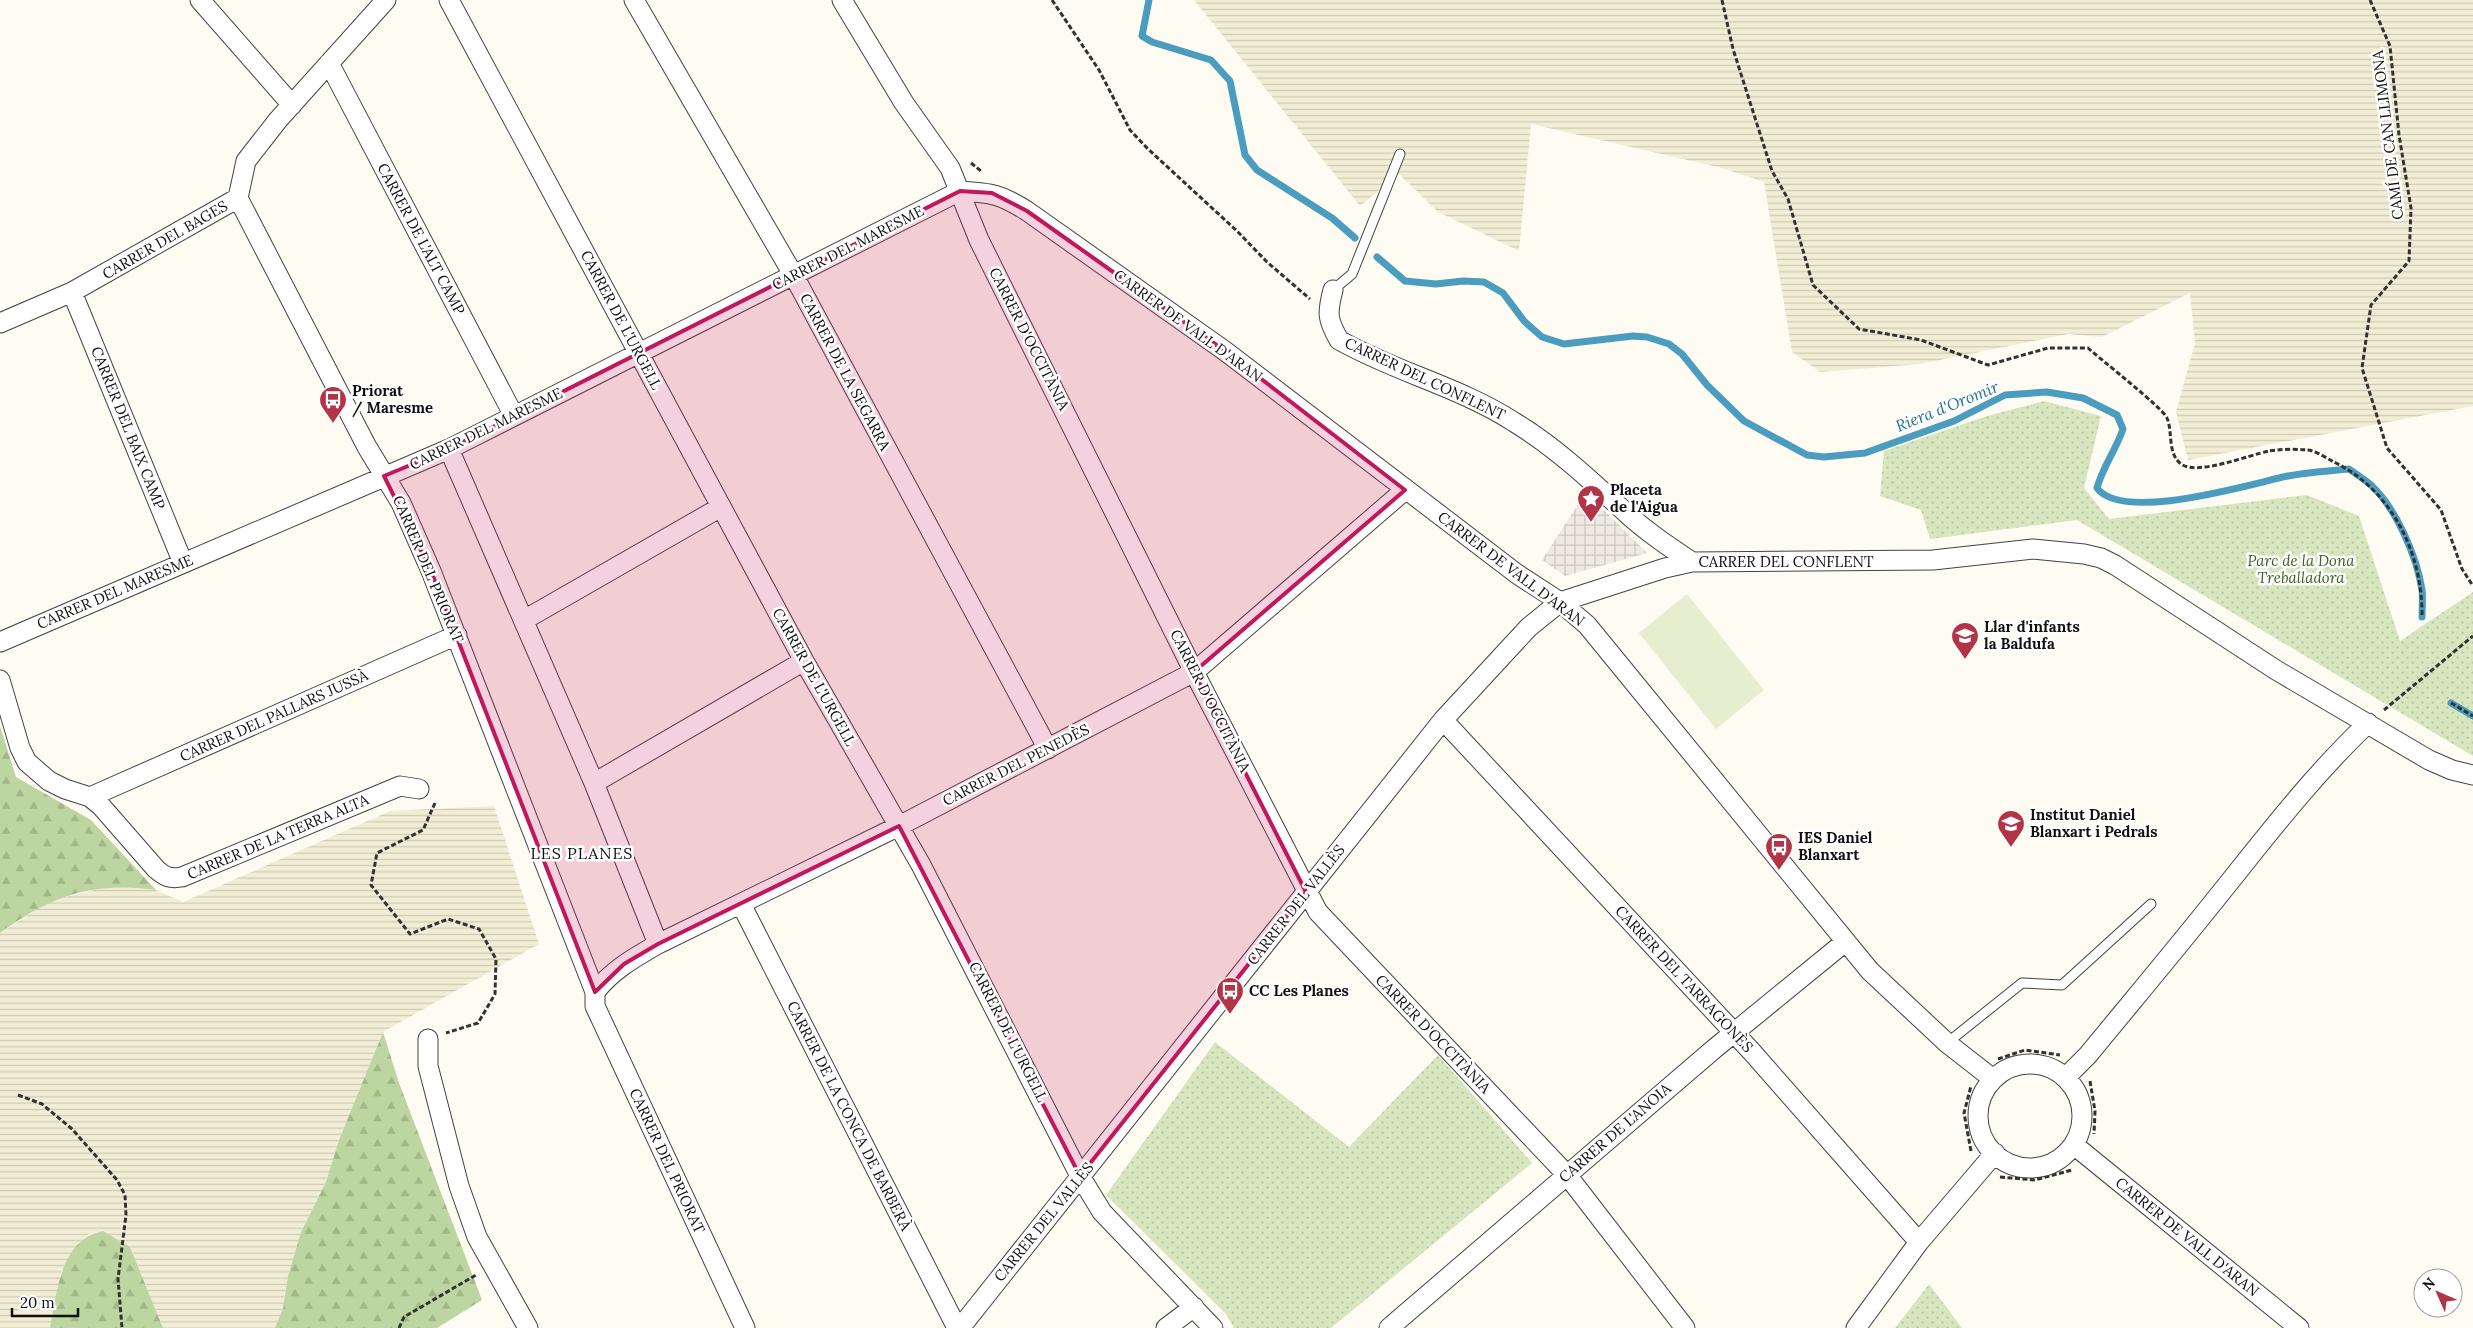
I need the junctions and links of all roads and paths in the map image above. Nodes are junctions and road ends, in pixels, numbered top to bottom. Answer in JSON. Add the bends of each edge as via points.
{"nodes":[{"id":1,"x":200,"y":0,"type":"edge"},
{"id":2,"x":386,"y":0,"type":"edge"},
{"id":3,"x":449,"y":0,"type":"edge"},
{"id":4,"x":634,"y":0,"type":"edge"},
{"id":5,"x":842,"y":0,"type":"edge"},
{"id":6,"x":1052,"y":0,"type":"edge"},
{"id":7,"x":1722,"y":0,"type":"edge"},
{"id":8,"x":2370,"y":0,"type":"edge"},
{"id":9,"x":329,"y":63,"type":"junction"},
{"id":10,"x":292,"y":105,"type":"junction"},
{"id":11,"x":1400,"y":154,"type":"dead end"},
{"id":12,"x":960,"y":191,"type":"junction"},
{"id":13,"x":238,"y":198,"type":"junction"},
{"id":14,"x":794,"y":276,"type":"junction"},
{"id":15,"x":1333,"y":290,"type":"joint"},
{"id":16,"x":72,"y":292,"type":"junction"},
{"id":17,"x":1327,"y":311,"type":"junction"},
{"id":18,"x":0,"y":323,"type":"edge"},
{"id":19,"x":640,"y":354,"type":"junction"},
{"id":20,"x":514,"y":416,"type":"junction"},
{"id":21,"x":449,"y":449,"type":"junction"},
{"id":22,"x":384,"y":476,"type":"junction"},
{"id":23,"x":1405,"y":490,"type":"junction"},
{"id":24,"x":721,"y":508,"type":"junction"},
{"id":25,"x":1692,"y":562,"type":"junction"},
{"id":26,"x":184,"y":563,"type":"junction"},
{"id":27,"x":2473,"y":586,"type":"edge"},
{"id":28,"x":1560,"y":602,"type":"junction"},
{"id":29,"x":2422,"y":617,"type":"dead end"},
{"id":30,"x":524,"y":620,"type":"junction"},
{"id":31,"x":457,"y":635,"type":"junction"},
{"id":32,"x":2473,"y":636,"type":"edge"},
{"id":33,"x":0,"y":642,"type":"edge"},
{"id":34,"x":804,"y":661,"type":"junction"},
{"id":35,"x":1194,"y":672,"type":"junction"},
{"id":36,"x":0,"y":680,"type":"edge"},
{"id":37,"x":2451,"y":704,"type":"dead end"},
{"id":38,"x":2473,"y":716,"type":"edge"},
{"id":39,"x":1443,"y":720,"type":"junction"},
{"id":40,"x":2368,"y":723,"type":"junction"},
{"id":41,"x":1048,"y":749,"type":"junction"},
{"id":42,"x":2473,"y":775,"type":"edge"},
{"id":43,"x":594,"y":783,"type":"junction"},
{"id":44,"x":418,"y":789,"type":"dead end"},
{"id":45,"x":437,"y":795,"type":"dead end"},
{"id":46,"x":90,"y":797,"type":"junction"},
{"id":47,"x":899,"y":826,"type":"junction"},
{"id":48,"x":1306,"y":892,"type":"junction"},
{"id":49,"x":741,"y":904,"type":"junction"},
{"id":50,"x":2151,"y":904,"type":"dead end"},
{"id":51,"x":1845,"y":942,"type":"junction"},
{"id":52,"x":658,"y":944,"type":"junction"},
{"id":53,"x":595,"y":992,"type":"junction"},
{"id":54,"x":1734,"y":1033,"type":"junction"},
{"id":55,"x":428,"y":1039,"type":"joint"},
{"id":56,"x":1947,"y":1043,"type":"junction"},
{"id":57,"x":2088,"y":1055,"type":"junction"},
{"id":58,"x":1988,"y":1075,"type":"junction"},
{"id":59,"x":2066,"y":1077,"type":"junction"},
{"id":60,"x":18,"y":1096,"type":"dead end"},
{"id":61,"x":2095,"y":1140,"type":"dead end"},
{"id":62,"x":2074,"y":1146,"type":"junction"},
{"id":63,"x":1994,"y":1153,"type":"junction"},
{"id":64,"x":1970,"y":1156,"type":"dead end"},
{"id":65,"x":2098,"y":1166,"type":"junction"},
{"id":66,"x":1567,"y":1174,"type":"junction"},
{"id":67,"x":1080,"y":1176,"type":"junction"},
{"id":68,"x":1994,"y":1179,"type":"dead end"},
{"id":69,"x":1919,"y":1242,"type":"junction"},
{"id":70,"x":492,"y":1267,"type":"junction"},
{"id":71,"x":1194,"y":1307,"type":"junction"},
{"id":72,"x":122,"y":1328,"type":"edge"},
{"id":73,"x":399,"y":1328,"type":"edge"},
{"id":74,"x":528,"y":1328,"type":"edge"},
{"id":75,"x":745,"y":1328,"type":"edge"},
{"id":76,"x":958,"y":1328,"type":"edge"},
{"id":77,"x":1166,"y":1328,"type":"edge"},
{"id":78,"x":1213,"y":1328,"type":"edge"},
{"id":79,"x":1390,"y":1328,"type":"edge"},
{"id":80,"x":1685,"y":1328,"type":"edge"},
{"id":81,"x":1856,"y":1328,"type":"edge"},
{"id":82,"x":2299,"y":1328,"type":"edge"}],
"edges":[{"from":1,"to":10,"type":"street"},
{"from":2,"to":9,"type":"street","name":"CARRER DEL BAGES"},
{"from":3,"to":19,"type":"street","name":"CARRER DE L'URGELL"},
{"from":4,"to":14,"type":"street","name":"CARRER DE LA SEGARRA"},
{"from":5,"to":12,"type":"street","name":"CARRER D'OCCITÀNIA","via":[[904,103],[950,168]]},
{"from":6,"to":17,"type":"path","via":[[1099,70],[1130,130],[1292,286]]},
{"from":7,"to":29,"type":"path","via":[[1733,49],[1772,171],[1788,199],[1813,286],[1859,329],[1921,340],[1988,365],[2048,348],[2088,348],[2167,416],[2173,451],[2181,464],[2196,469],[2270,451],[2310,450],[2349,469],[2371,486],[2400,527],[2417,568],[2422,592]]},
{"from":8,"to":27,"type":"path","name":"CAMÍ DE CAN LLIMONA","via":[[2390,46],[2399,135],[2411,208],[2409,261],[2371,305],[2362,368],[2387,448],[2441,510],[2462,569]]},
{"from":9,"to":10,"type":"street","name":"CARRER DEL BAGES"},
{"from":9,"to":20,"type":"street","name":"CARRER DE L'ALT CAMP"},
{"from":10,"to":13,"type":"street","name":"CARRER DEL BAGES","via":[[246,161]]},
{"from":11,"to":15,"type":"lane","via":[[1352,274]]},
{"from":12,"to":14,"type":"street","name":"CARRER DEL MARESME"},
{"from":12,"to":23,"type":"street","name":"CARRER DE VALL D'ARAN","via":[[992,193],[1007,198],[1225,351]]},
{"from":12,"to":35,"type":"street","name":"CARRER D'OCCITÀNIA","via":[[979,240]]},
{"from":13,"to":16,"type":"street","name":"CARRER DEL BAGES"},
{"from":13,"to":22,"type":"street","name":"CARRER DEL PRIORAT"},
{"from":14,"to":19,"type":"street","name":"CARRER DEL MARESME"},
{"from":14,"to":41,"type":"street","name":"CARRER DE LA SEGARRA"},
{"from":15,"to":17,"type":"street"},
{"from":16,"to":18,"type":"street","name":"CARRER DEL BAGES"},
{"from":16,"to":26,"type":"street","name":"CARRER DEL BAIX CAMP"},
{"from":17,"to":25,"type":"street","name":"CARRER DEL CONFLENT","via":[[1339,340],[1513,421],[1570,461],[1622,510]]},
{"from":19,"to":20,"type":"street","name":"CARRER DEL MARESME"},
{"from":19,"to":24,"type":"street","name":"CARRER DE L'URGELL"},
{"from":20,"to":21,"type":"street","name":"CARRER DEL MARESME"},
{"from":21,"to":22,"type":"street","name":"CARRER DEL MARESME"},
{"from":21,"to":30,"type":"street"},
{"from":22,"to":26,"type":"street","name":"CARRER DEL MARESME"},
{"from":22,"to":31,"type":"street","name":"CARRER DEL PRIORAT","via":[[405,511]]},
{"from":23,"to":28,"type":"street","name":"CARRER DE VALL D'ARAN","via":[[1523,579]]},
{"from":23,"to":35,"type":"street","name":"CARRER DEL PENEDÈS"},
{"from":24,"to":30,"type":"street"},
{"from":24,"to":34,"type":"street","name":"CARRER DE L'URGELL"},
{"from":25,"to":28,"type":"street","name":"CARRER DEL VALLÈS","via":[[1643,574]]},
{"from":25,"to":40,"type":"street","name":"CARRER DEL CONFLENT","via":[[1934,560],[2032,548],[2102,558],[2276,670]]},
{"from":26,"to":33,"type":"street","name":"CARRER DEL MARESME"},
{"from":28,"to":39,"type":"street","name":"CARRER DEL VALLÈS","via":[[1529,626]]},
{"from":28,"to":51,"type":"street","name":"CARRER DE VALL D'ARAN","via":[[1587,625]]},
{"from":30,"to":43,"type":"street"},
{"from":31,"to":46,"type":"street","name":"CARRER DEL PALLARS JUSSÀ"},
{"from":31,"to":53,"type":"street","name":"CARRER DEL PRIORAT"},
{"from":32,"to":40,"type":"path"},
{"from":34,"to":43,"type":"street"},
{"from":34,"to":47,"type":"street","name":"CARRER DE L'URGELL"},
{"from":35,"to":41,"type":"street","name":"CARRER DEL PENEDÈS"},
{"from":35,"to":48,"type":"street","name":"CARRER D'OCCITÀNIA"},
{"from":36,"to":46,"type":"street","name":"CARRER DE LA TERRA ALTA","via":[[27,762],[49,781]]},
{"from":37,"to":38,"type":"path"},
{"from":39,"to":48,"type":"street","name":"CARRER DEL VALLÈS"},
{"from":39,"to":54,"type":"street","name":"CARRER DEL TARRAGONÈS"},
{"from":40,"to":42,"type":"street","name":"CARRER DEL CONFLENT","via":[[2429,760]]},
{"from":40,"to":57,"type":"street","via":[[2315,776]]},
{"from":41,"to":47,"type":"street","name":"CARRER DEL PENEDÈS"},
{"from":43,"to":52,"type":"street"},
{"from":44,"to":46,"type":"street","name":"CARRER DE LA TERRA ALTA","via":[[400,786],[172,879],[164,877]]},
{"from":45,"to":55,"type":"path","via":[[423,830],[377,854],[372,885],[410,934],[448,919],[479,929],[496,959],[495,994],[478,1023]]},
{"from":47,"to":49,"type":"street","name":"CARRER DEL PENEDÈS"},
{"from":47,"to":67,"type":"street","name":"CARRER DE L'URGELL"},
{"from":48,"to":66,"type":"street","name":"CARRER D'OCCITÀNIA","via":[[1330,926]]},
{"from":48,"to":67,"type":"street","name":"CARRER DEL VALLÈS"},
{"from":49,"to":52,"type":"street","name":"CARRER DEL PENEDÈS"},
{"from":49,"to":76,"type":"street","name":"CARRER DE LA CONCA DE BARBERÀ"},
{"from":50,"to":56,"type":"lane","via":[[2062,984],[2022,983]]},
{"from":51,"to":54,"type":"street","name":"CARRER DE L'ANOIA"},
{"from":51,"to":56,"type":"street","name":"CARRER DE VALL D'ARAN","via":[[1870,971]]},
{"from":52,"to":53,"type":"street","name":"CARRER DEL PENEDÈS","via":[[624,964]]},
{"from":53,"to":75,"type":"street","name":"CARRER DEL PRIORAT","via":[[595,1006]]},
{"from":54,"to":66,"type":"street","name":"CARRER DE L'ANOIA"},
{"from":54,"to":69,"type":"street","name":"CARRER DEL TARRAGONÈS"},
{"from":55,"to":70,"type":"street","via":[[428,1066],[459,1186],[477,1237]]},
{"from":56,"to":58,"type":"street","name":"CARRER DE VALL D'ARAN"},
{"from":57,"to":58,"type":"path","via":[[2078,1047],[2058,1055],[2025,1050],[2001,1057]]},
{"from":57,"to":59,"type":"street"},
{"from":57,"to":61,"type":"path","via":[[2098,1065],[2090,1078]]},
{"from":58,"to":59,"type":"street","via":[[2025,1063],[2053,1068]]},
{"from":58,"to":63,"type":"street","via":[[1978,1118],[1984,1140]]},
{"from":58,"to":64,"type":"path","via":[[1972,1085],[1965,1104]]},
{"from":59,"to":62,"type":"street","via":[[2082,1105],[2083,1119]]},
{"from":60,"to":72,"type":"path","via":[[42,1104],[72,1128],[105,1164],[125,1195],[126,1214],[118,1279]]},
{"from":62,"to":63,"type":"street","via":[[2062,1157],[2041,1167],[2011,1165]]},
{"from":62,"to":65,"type":"street","name":"CARRER DE VALL D'ARAN"},
{"from":63,"to":69,"type":"street"},
{"from":65,"to":68,"type":"path","via":[[2089,1176],[2073,1170],[2035,1180]]},
{"from":65,"to":82,"type":"street","name":"CARRER DE VALL D'ARAN"},
{"from":66,"to":79,"type":"street","name":"CARRER DE L'ANOIA"},
{"from":66,"to":80,"type":"street","name":"CARRER D'OCCITÀNIA"},
{"from":67,"to":71,"type":"street","name":"CARRER DE L'URGELL","via":[[1102,1212]]},
{"from":67,"to":76,"type":"street","name":"CARRER DEL VALLÈS"},
{"from":69,"to":81,"type":"street"},
{"from":70,"to":73,"type":"path","via":[[404,1317]]},
{"from":70,"to":74,"type":"street"},
{"from":71,"to":77,"type":"street"},
{"from":71,"to":78,"type":"street","name":"CARRER DE L'URGELL"}]}
